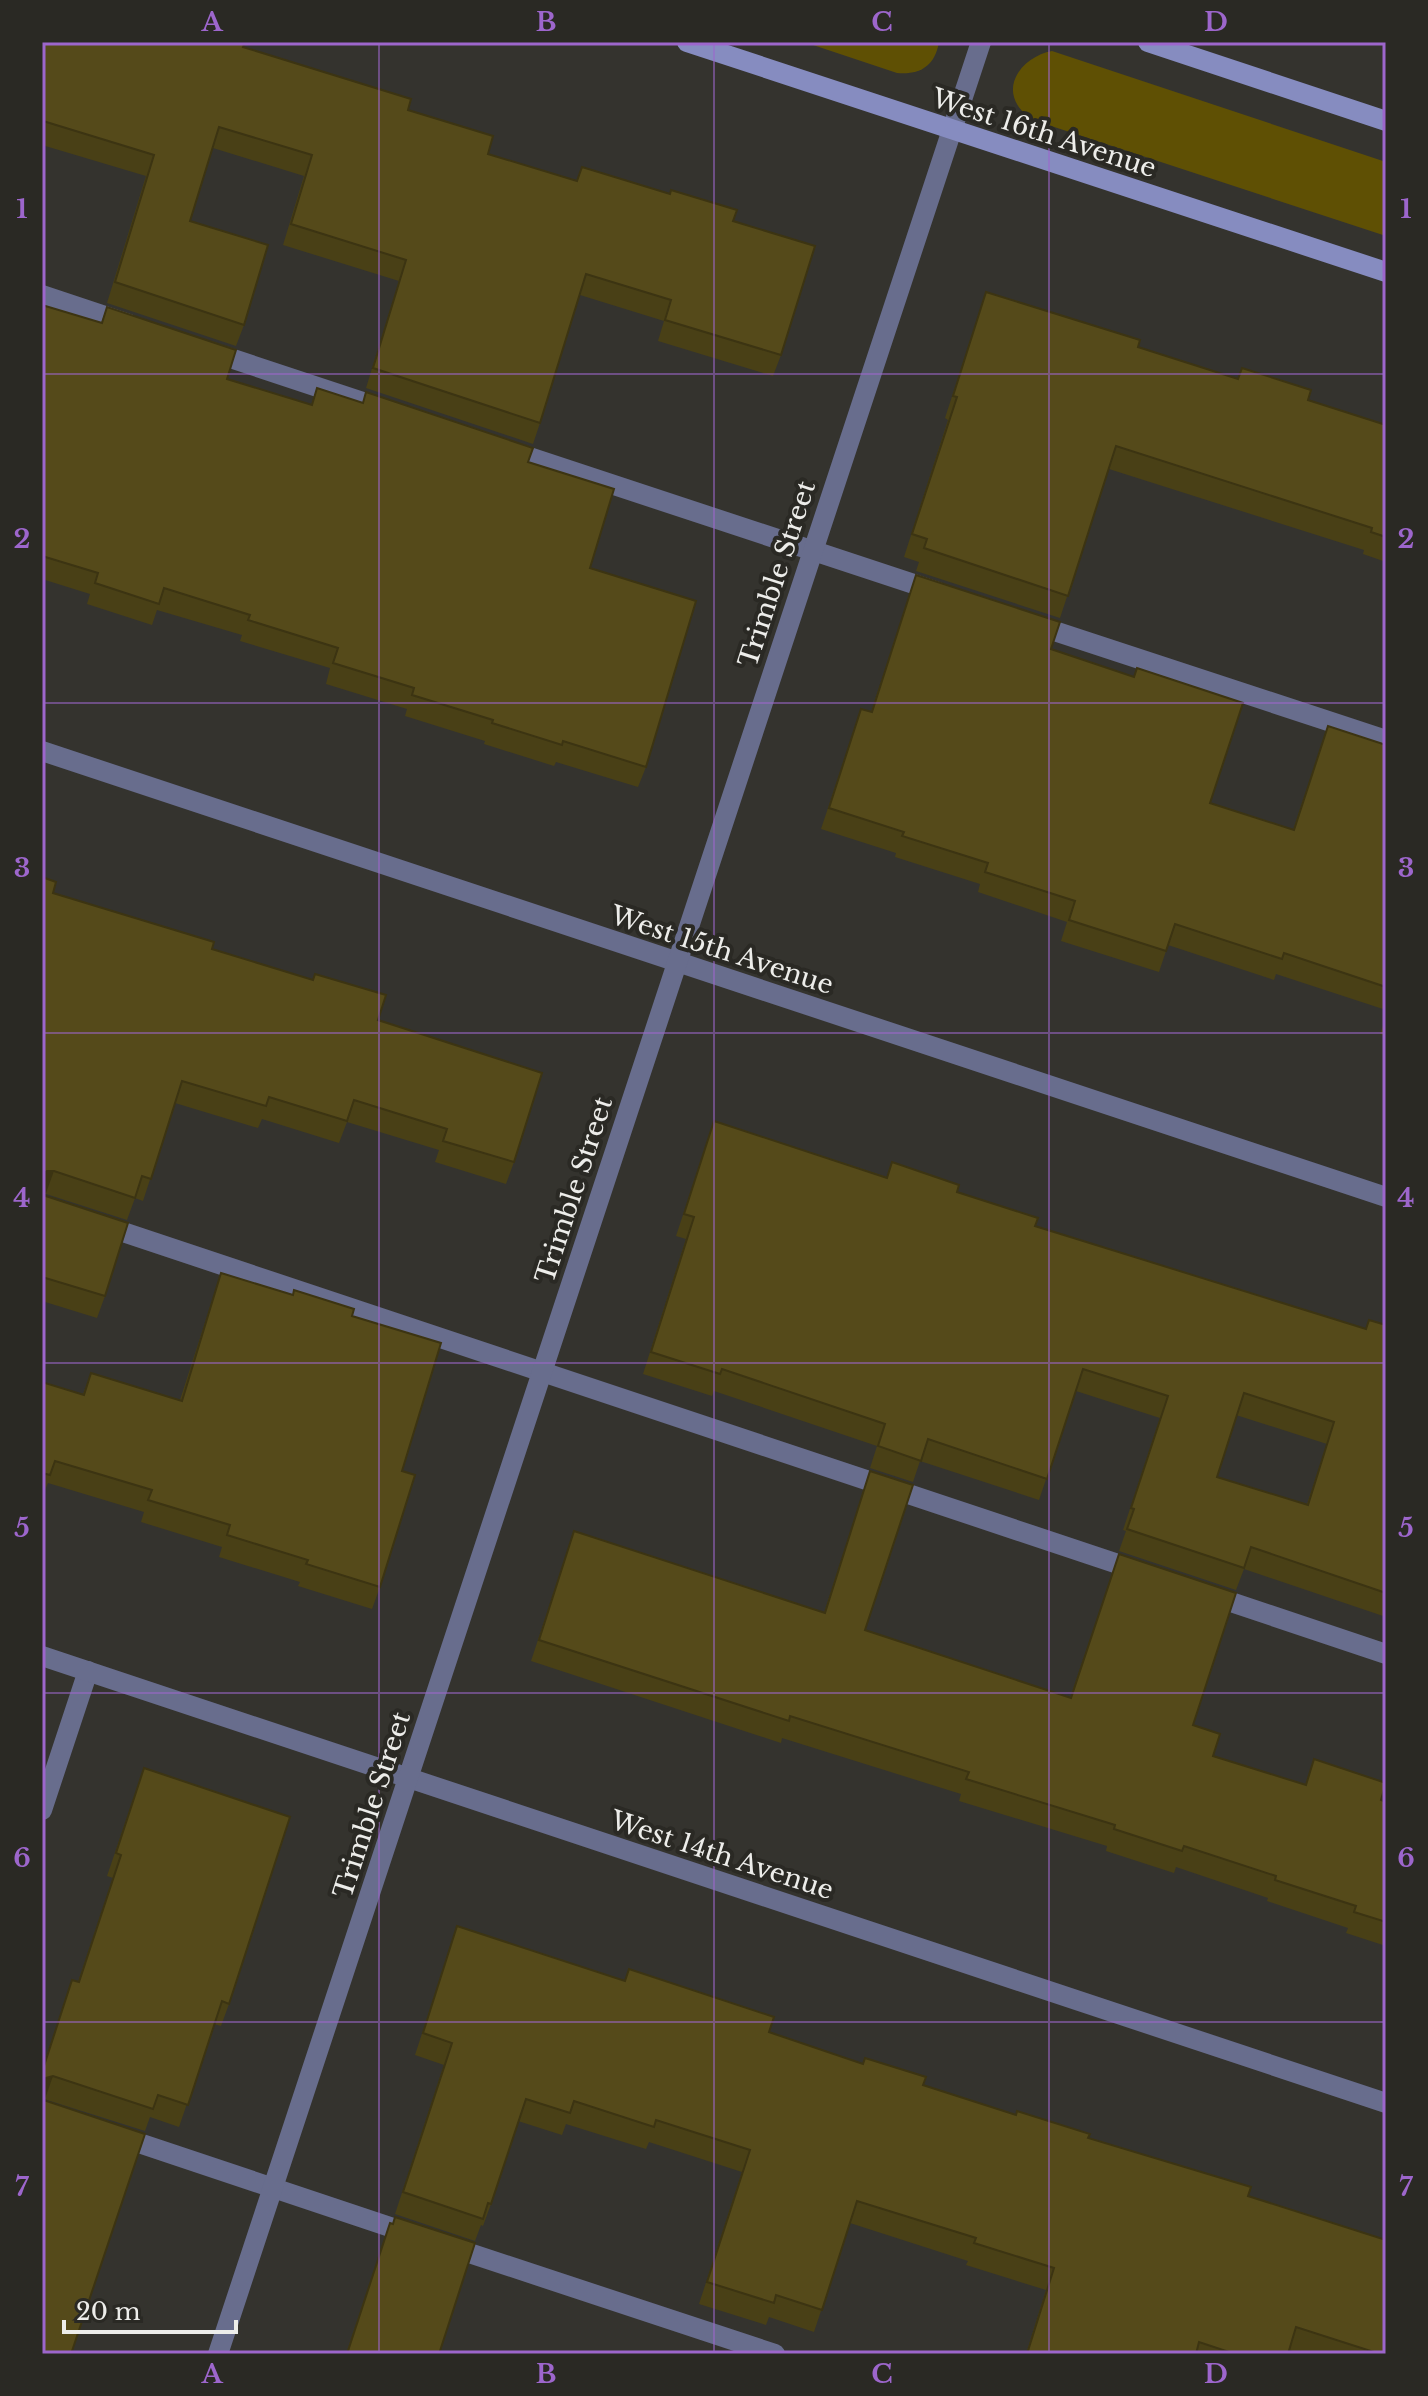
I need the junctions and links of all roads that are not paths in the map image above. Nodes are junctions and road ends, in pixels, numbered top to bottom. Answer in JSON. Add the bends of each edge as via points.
{"nodes":[{"id":1,"x":687,"y":42,"type":"edge"},
{"id":2,"x":981,"y":42,"type":"edge"},
{"id":3,"x":1148,"y":42,"type":"edge"},
{"id":4,"x":1386,"y":121,"type":"edge"},
{"id":5,"x":952,"y":131,"type":"junction"},
{"id":6,"x":1386,"y":272,"type":"edge"},
{"id":7,"x":42,"y":295,"type":"edge"},
{"id":8,"x":148,"y":331,"type":"edge"},
{"id":9,"x":193,"y":346,"type":"edge"},
{"id":10,"x":405,"y":416,"type":"edge"},
{"id":11,"x":481,"y":441,"type":"edge"},
{"id":12,"x":811,"y":551,"type":"junction"},
{"id":13,"x":962,"y":600,"type":"edge"},
{"id":14,"x":1007,"y":615,"type":"edge"},
{"id":15,"x":1386,"y":740,"type":"edge"},
{"id":16,"x":42,"y":751,"type":"edge"},
{"id":17,"x":676,"y":963,"type":"junction"},
{"id":18,"x":1386,"y":1197,"type":"edge"},
{"id":19,"x":87,"y":1220,"type":"edge"},
{"id":20,"x":542,"y":1371,"type":"junction"},
{"id":21,"x":1159,"y":1578,"type":"edge"},
{"id":22,"x":1189,"y":1588,"type":"edge"},
{"id":23,"x":1386,"y":1654,"type":"edge"},
{"id":24,"x":42,"y":1656,"type":"edge"},
{"id":25,"x":88,"y":1671,"type":"junction"},
{"id":26,"x":408,"y":1778,"type":"junction"},
{"id":27,"x":42,"y":1810,"type":"edge"},
{"id":28,"x":1386,"y":2103,"type":"edge"},
{"id":29,"x":102,"y":2131,"type":"edge"},
{"id":30,"x":273,"y":2188,"type":"junction"},
{"id":31,"x":218,"y":2354,"type":"edge"},
{"id":32,"x":775,"y":2354,"type":"edge"}],
"edges":[{"from":1,"to":5,"type":"main road","name":"West 16th Avenue"},
{"from":2,"to":5,"type":"street","name":"Trimble Street"},
{"from":3,"to":4,"type":"main road"},
{"from":5,"to":6,"type":"main road","name":"West 16th Avenue"},
{"from":5,"to":12,"type":"street","name":"Trimble Street"},
{"from":7,"to":8,"type":"street"},
{"from":9,"to":10,"type":"street"},
{"from":11,"to":12,"type":"street"},
{"from":12,"to":13,"type":"street"},
{"from":12,"to":17,"type":"street","name":"Trimble Street"},
{"from":14,"to":15,"type":"street"},
{"from":16,"to":17,"type":"street","name":"West 15th Avenue"},
{"from":17,"to":18,"type":"street","name":"West 15th Avenue"},
{"from":17,"to":20,"type":"street","name":"Trimble Street"},
{"from":19,"to":20,"type":"street"},
{"from":20,"to":21,"type":"street"},
{"from":20,"to":26,"type":"street","name":"Trimble Street"},
{"from":22,"to":23,"type":"street"},
{"from":24,"to":25,"type":"street","name":"West 14th Avenue"},
{"from":25,"to":26,"type":"street","name":"West 14th Avenue"},
{"from":25,"to":27,"type":"street"},
{"from":26,"to":28,"type":"street","name":"West 14th Avenue"},
{"from":26,"to":30,"type":"street","name":"Trimble Street"},
{"from":29,"to":30,"type":"street"},
{"from":30,"to":31,"type":"street","name":"Trimble Street"},
{"from":30,"to":32,"type":"street"}]}
